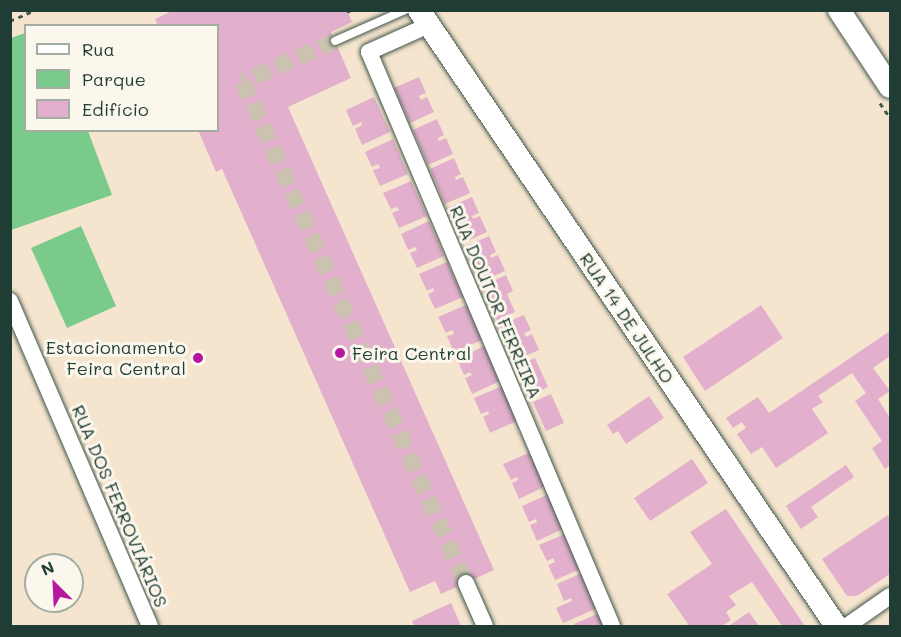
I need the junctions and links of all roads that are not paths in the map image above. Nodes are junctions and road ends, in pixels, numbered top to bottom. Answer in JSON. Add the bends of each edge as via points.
{"nodes":[{"id":1,"x":405,"y":10,"type":"edge"},
{"id":2,"x":839,"y":10,"type":"edge"},
{"id":3,"x":424,"y":18,"type":"edge"},
{"id":4,"x":335,"y":41,"type":"tunnel mouth"},
{"id":5,"x":891,"y":87,"type":"edge"},
{"id":6,"x":10,"y":301,"type":"edge"},
{"id":7,"x":468,"y":589,"type":"tunnel mouth"},
{"id":8,"x":891,"y":596,"type":"edge"},
{"id":9,"x":150,"y":627,"type":"edge"},
{"id":10,"x":485,"y":627,"type":"edge"},
{"id":11,"x":612,"y":627,"type":"edge"},
{"id":12,"x":836,"y":627,"type":"edge"},
{"id":13,"x":847,"y":627,"type":"edge"}],
"edges":[{"from":1,"to":4,"type":"lane"},
{"from":2,"to":5,"type":"street"},
{"from":3,"to":11,"type":"street","name":"RUA DOUTOR FERREIRA","via":[[369,52]]},
{"from":3,"to":12,"type":"street","name":"RUA 14 DE JULHO"},
{"from":6,"to":9,"type":"street","name":"RUA DOS FERROVIÁRIOS"},
{"from":7,"to":10,"type":"street"},
{"from":8,"to":13,"type":"street"}]}
